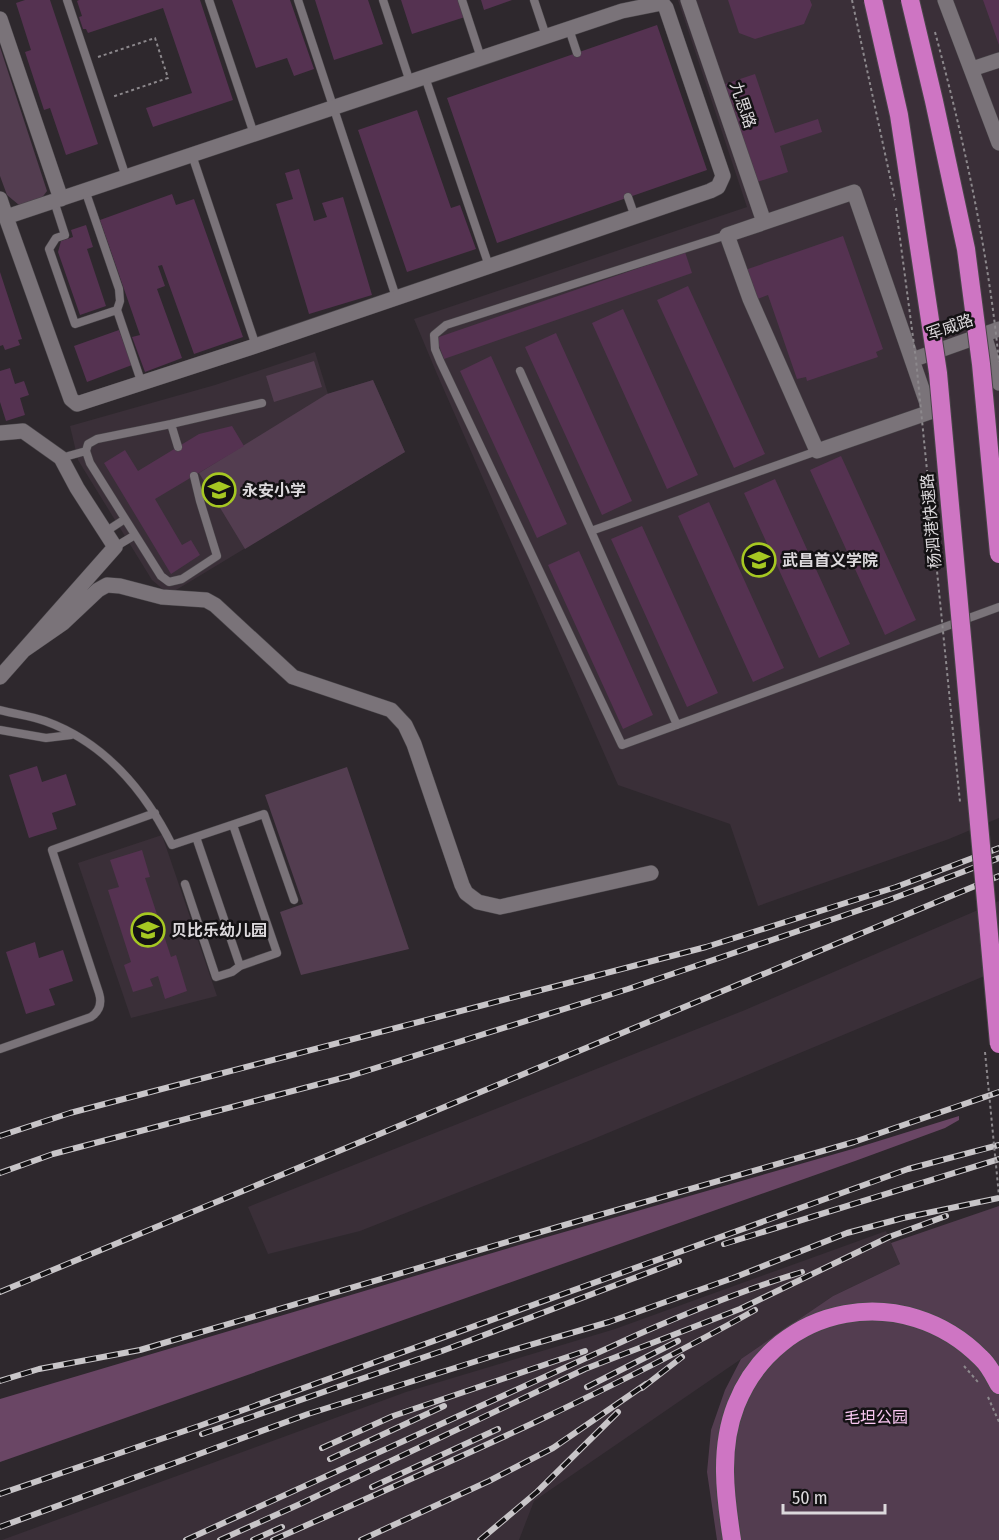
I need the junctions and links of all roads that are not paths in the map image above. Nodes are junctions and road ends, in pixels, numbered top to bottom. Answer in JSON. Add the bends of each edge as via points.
{"nodes":[{"id":1,"x":67,"y":0,"type":"edge"},
{"id":2,"x":209,"y":0,"type":"edge"},
{"id":3,"x":298,"y":0,"type":"edge"},
{"id":4,"x":383,"y":0,"type":"edge"},
{"id":5,"x":462,"y":0,"type":"edge"},
{"id":6,"x":534,"y":0,"type":"edge"},
{"id":7,"x":688,"y":0,"type":"edge"},
{"id":8,"x":873,"y":0,"type":"edge"},
{"id":9,"x":910,"y":0,"type":"edge"},
{"id":10,"x":945,"y":0,"type":"edge"},
{"id":11,"x":620,"y":5,"type":"edge"},
{"id":12,"x":0,"y":18,"type":"edge"},
{"id":13,"x":569,"y":28,"type":"junction"},
{"id":14,"x":546,"y":36,"type":"junction"},
{"id":15,"x":578,"y":53,"type":"dead end"},
{"id":16,"x":481,"y":58,"type":"junction"},
{"id":17,"x":999,"y":60,"type":"edge"},
{"id":18,"x":972,"y":69,"type":"junction"},
{"id":19,"x":418,"y":79,"type":"junction"},
{"id":20,"x":333,"y":107,"type":"junction"},
{"id":21,"x":254,"y":134,"type":"junction"},
{"id":22,"x":999,"y":143,"type":"edge"},
{"id":23,"x":192,"y":155,"type":"junction"},
{"id":24,"x":126,"y":177,"type":"junction"},
{"id":25,"x":85,"y":190,"type":"junction"},
{"id":26,"x":628,"y":197,"type":"dead end"},
{"id":27,"x":0,"y":199,"type":"edge"},
{"id":28,"x":57,"y":200,"type":"junction"},
{"id":29,"x":6,"y":217,"type":"junction"},
{"id":30,"x":635,"y":217,"type":"junction"},
{"id":31,"x":764,"y":222,"type":"junction"},
{"id":32,"x":727,"y":235,"type":"junction"},
{"id":33,"x":489,"y":266,"type":"junction"},
{"id":34,"x":396,"y":297,"type":"junction"},
{"id":35,"x":117,"y":310,"type":"junction"},
{"id":36,"x":999,"y":329,"type":"edge"},
{"id":37,"x":984,"y":335,"type":"junction"},
{"id":38,"x":256,"y":346,"type":"junction"},
{"id":39,"x":912,"y":360,"type":"junction"},
{"id":40,"x":520,"y":371,"type":"dead end"},
{"id":41,"x":999,"y":383,"type":"edge"},
{"id":42,"x":142,"y":384,"type":"junction"},
{"id":43,"x":262,"y":403,"type":"dead end"},
{"id":44,"x":171,"y":424,"type":"junction"},
{"id":45,"x":0,"y":433,"type":"edge"},
{"id":46,"x":178,"y":447,"type":"dead end"},
{"id":47,"x":86,"y":451,"type":"junction"},
{"id":48,"x":816,"y":451,"type":"junction"},
{"id":49,"x":61,"y":458,"type":"junction"},
{"id":50,"x":194,"y":476,"type":"dead end"},
{"id":51,"x":125,"y":519,"type":"junction"},
{"id":52,"x":591,"y":531,"type":"junction"},
{"id":53,"x":105,"y":532,"type":"junction"},
{"id":54,"x":135,"y":535,"type":"junction"},
{"id":55,"x":115,"y":547,"type":"junction"},
{"id":56,"x":999,"y":554,"type":"edge"},
{"id":57,"x":999,"y":607,"type":"edge"},
{"id":58,"x":24,"y":650,"type":"junction"},
{"id":59,"x":0,"y":677,"type":"edge"},
{"id":60,"x":0,"y":710,"type":"edge"},
{"id":61,"x":677,"y":725,"type":"junction"},
{"id":62,"x":0,"y":730,"type":"edge"},
{"id":63,"x":73,"y":734,"type":"junction"},
{"id":64,"x":155,"y":813,"type":"junction"},
{"id":65,"x":233,"y":825,"type":"junction"},
{"id":66,"x":196,"y":837,"type":"junction"},
{"id":67,"x":651,"y":873,"type":"dead end"},
{"id":68,"x":185,"y":884,"type":"dead end"},
{"id":69,"x":294,"y":900,"type":"dead end"},
{"id":70,"x":240,"y":966,"type":"junction"},
{"id":71,"x":991,"y":1043,"type":"edge"},
{"id":72,"x":0,"y":1049,"type":"edge"},
{"id":73,"x":992,"y":1388,"type":"edge"},
{"id":74,"x":732,"y":1540,"type":"edge"}],
"edges":[{"from":1,"to":24,"type":"lane"},
{"from":2,"to":21,"type":"lane"},
{"from":3,"to":20,"type":"lane"},
{"from":4,"to":19,"type":"lane"},
{"from":5,"to":16,"type":"lane"},
{"from":6,"to":14,"type":"lane"},
{"from":7,"to":31,"type":"street","name":"九思路"},
{"from":8,"to":71,"type":"highway","name":"杨泗港快速路","bridge":true,"via":[[899,115],[938,373]]},
{"from":9,"to":56,"type":"highway","bridge":true,"via":[[966,249]]},
{"from":10,"to":18,"type":"street"},
{"from":11,"to":13,"type":"street"},
{"from":11,"to":30,"type":"street","via":[[664,5],[723,176],[718,187],[710,191]]},
{"from":12,"to":28,"type":"street"},
{"from":13,"to":14,"type":"street"},
{"from":13,"to":15,"type":"lane"},
{"from":14,"to":16,"type":"street"},
{"from":16,"to":19,"type":"street"},
{"from":17,"to":18,"type":"street"},
{"from":18,"to":22,"type":"street"},
{"from":19,"to":20,"type":"street"},
{"from":19,"to":33,"type":"lane"},
{"from":20,"to":21,"type":"street"},
{"from":20,"to":34,"type":"lane"},
{"from":21,"to":23,"type":"street"},
{"from":23,"to":24,"type":"street"},
{"from":23,"to":38,"type":"lane"},
{"from":24,"to":25,"type":"street"},
{"from":25,"to":28,"type":"street"},
{"from":25,"to":35,"type":"lane","via":[[119,289]]},
{"from":26,"to":30,"type":"lane"},
{"from":27,"to":29,"type":"street"},
{"from":28,"to":29,"type":"street"},
{"from":28,"to":35,"type":"lane","via":[[65,235],[56,238],[49,249],[75,324]]},
{"from":29,"to":42,"type":"street","via":[[73,403],[81,404]]},
{"from":30,"to":33,"type":"street"},
{"from":31,"to":32,"type":"street"},
{"from":31,"to":39,"type":"street","via":[[854,192]]},
{"from":32,"to":48,"type":"street","via":[[750,299]]},
{"from":32,"to":61,"type":"lane","via":[[446,325],[433,340],[622,745]]},
{"from":33,"to":34,"type":"street"},
{"from":34,"to":38,"type":"street"},
{"from":35,"to":42,"type":"lane"},
{"from":36,"to":37,"type":"street","name":"军威路"},
{"from":37,"to":39,"type":"street","name":"军威路"},
{"from":37,"to":41,"type":"street"},
{"from":38,"to":42,"type":"street"},
{"from":39,"to":48,"type":"street","via":[[930,412]]},
{"from":40,"to":52,"type":"lane"},
{"from":43,"to":44,"type":"lane"},
{"from":44,"to":46,"type":"lane"},
{"from":44,"to":47,"type":"lane","via":[[97,440],[88,444]]},
{"from":45,"to":49,"type":"street","via":[[23,431]]},
{"from":47,"to":49,"type":"lane"},
{"from":47,"to":51,"type":"lane"},
{"from":48,"to":52,"type":"lane"},
{"from":49,"to":53,"type":"street"},
{"from":50,"to":54,"type":"lane","via":[[217,556],[182,579],[169,582]]},
{"from":51,"to":53,"type":"lane"},
{"from":51,"to":54,"type":"lane"},
{"from":52,"to":61,"type":"lane"},
{"from":53,"to":55,"type":"street"},
{"from":54,"to":55,"type":"lane"},
{"from":55,"to":58,"type":"street"},
{"from":57,"to":61,"type":"lane"},
{"from":58,"to":59,"type":"street"},
{"from":58,"to":67,"type":"street","via":[[107,585],[162,597],[207,600],[293,677],[397,715],[410,732],[462,885],[478,902],[506,906]]},
{"from":60,"to":63,"type":"lane","via":[[47,722]]},
{"from":62,"to":63,"type":"lane","via":[[46,738]]},
{"from":63,"to":64,"type":"lane","via":[[111,760]]},
{"from":64,"to":66,"type":"lane","via":[[172,845]]},
{"from":64,"to":72,"type":"lane","via":[[52,850],[101,1005],[91,1017]]},
{"from":65,"to":66,"type":"lane"},
{"from":65,"to":69,"type":"lane","via":[[264,814]]},
{"from":65,"to":70,"type":"lane","via":[[277,953]]},
{"from":66,"to":70,"type":"lane"},
{"from":68,"to":70,"type":"lane","via":[[216,977]]},
{"from":73,"to":74,"type":"highway","via":[[983,1359],[956,1336],[898,1314],[862,1311],[832,1317],[786,1337],[748,1381],[728,1430],[726,1497]]}]}
